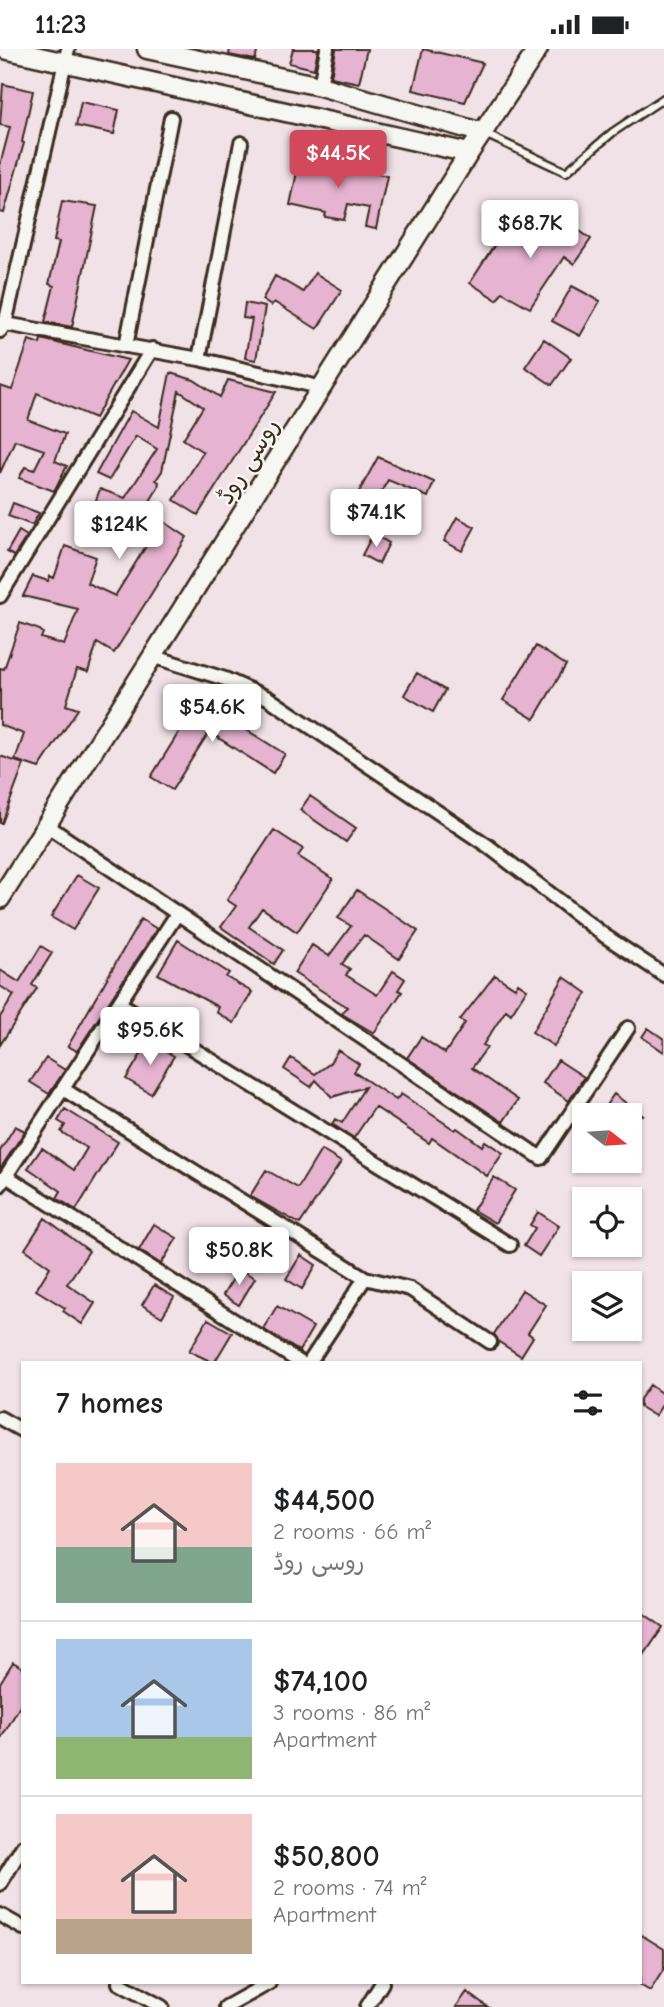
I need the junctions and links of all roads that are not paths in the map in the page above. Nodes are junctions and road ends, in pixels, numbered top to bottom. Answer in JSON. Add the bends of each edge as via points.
{"nodes":[{"id":1,"x":4,"y":49,"type":"edge"},
{"id":2,"x":147,"y":49,"type":"edge"},
{"id":3,"x":327,"y":49,"type":"edge"},
{"id":4,"x":538,"y":49,"type":"edge"},
{"id":5,"x":195,"y":53,"type":"edge"},
{"id":6,"x":67,"y":55,"type":"edge"},
{"id":7,"x":320,"y":86,"type":"junction"},
{"id":8,"x":664,"y":98,"type":"edge"},
{"id":9,"x":171,"y":118,"type":"dead end"},
{"id":10,"x":483,"y":133,"type":"junction"},
{"id":11,"x":241,"y":143,"type":"dead end"},
{"id":12,"x":469,"y":153,"type":"junction"},
{"id":13,"x":2,"y":326,"type":"edge"},
{"id":14,"x":126,"y":346,"type":"junction"},
{"id":15,"x":152,"y":349,"type":"junction"},
{"id":16,"x":198,"y":359,"type":"junction"},
{"id":17,"x":323,"y":388,"type":"junction"},
{"id":18,"x":0,"y":596,"type":"edge"},
{"id":19,"x":155,"y":657,"type":"junction"},
{"id":20,"x":47,"y":825,"type":"junction"},
{"id":21,"x":3,"y":889,"type":"edge"},
{"id":22,"x":177,"y":914,"type":"junction"},
{"id":23,"x":664,"y":975,"type":"edge"},
{"id":24,"x":119,"y":1003,"type":"junction"},
{"id":25,"x":628,"y":1028,"type":"dead end"},
{"id":26,"x":63,"y":1089,"type":"junction"},
{"id":27,"x":3,"y":1181,"type":"edge"},
{"id":28,"x":510,"y":1245,"type":"dead end"},
{"id":29,"x":365,"y":1279,"type":"junction"},
{"id":30,"x":490,"y":1342,"type":"dead end"},
{"id":31,"x":299,"y":1361,"type":"edge"},
{"id":32,"x":310,"y":1361,"type":"edge"},
{"id":33,"x":0,"y":1418,"type":"edge"},
{"id":34,"x":21,"y":1430,"type":"edge"},
{"id":35,"x":21,"y":1849,"type":"edge"},
{"id":36,"x":0,"y":1884,"type":"edge"},
{"id":37,"x":0,"y":1915,"type":"edge"},
{"id":38,"x":21,"y":1927,"type":"edge"},
{"id":39,"x":122,"y":1984,"type":"edge"},
{"id":40,"x":267,"y":1984,"type":"edge"},
{"id":41,"x":381,"y":1984,"type":"edge"},
{"id":42,"x":162,"y":2007,"type":"edge"},
{"id":43,"x":226,"y":2007,"type":"edge"},
{"id":44,"x":367,"y":2007,"type":"edge"}],
"edges":[{"from":1,"to":6,"type":"main road"},
{"from":2,"to":5,"type":"main road"},
{"from":3,"to":7,"type":"street"},
{"from":4,"to":10,"type":"main road","name":"روسی روڈ"},
{"from":5,"to":7,"type":"main road"},
{"from":6,"to":12,"type":"main road"},
{"from":6,"to":13,"type":"street"},
{"from":7,"to":10,"type":"main road"},
{"from":8,"to":10,"type":"lane","via":[[613,132],[566,172]]},
{"from":9,"to":14,"type":"street"},
{"from":10,"to":12,"type":"main road","name":"روسی روڈ"},
{"from":11,"to":16,"type":"street"},
{"from":12,"to":17,"type":"main road","name":"روسی روڈ"},
{"from":13,"to":14,"type":"street"},
{"from":14,"to":15,"type":"street"},
{"from":15,"to":16,"type":"street"},
{"from":15,"to":18,"type":"street"},
{"from":16,"to":17,"type":"street"},
{"from":17,"to":19,"type":"main road","name":"روسی روڈ"},
{"from":19,"to":20,"type":"main road","name":"روسی روڈ"},
{"from":19,"to":23,"type":"street","via":[[268,698],[488,846]]},
{"from":20,"to":21,"type":"main road","name":"روسی روڈ"},
{"from":20,"to":22,"type":"street"},
{"from":22,"to":24,"type":"street"},
{"from":22,"to":25,"type":"street","via":[[541,1158]]},
{"from":24,"to":26,"type":"street"},
{"from":24,"to":28,"type":"street"},
{"from":26,"to":27,"type":"street"},
{"from":26,"to":29,"type":"street"},
{"from":27,"to":31,"type":"street"},
{"from":29,"to":30,"type":"street","via":[[410,1289]]},
{"from":29,"to":32,"type":"street"},
{"from":33,"to":34,"type":"street"},
{"from":35,"to":36,"type":"street"},
{"from":37,"to":38,"type":"street"},
{"from":39,"to":42,"type":"street"},
{"from":40,"to":43,"type":"street"},
{"from":41,"to":44,"type":"street"}]}
